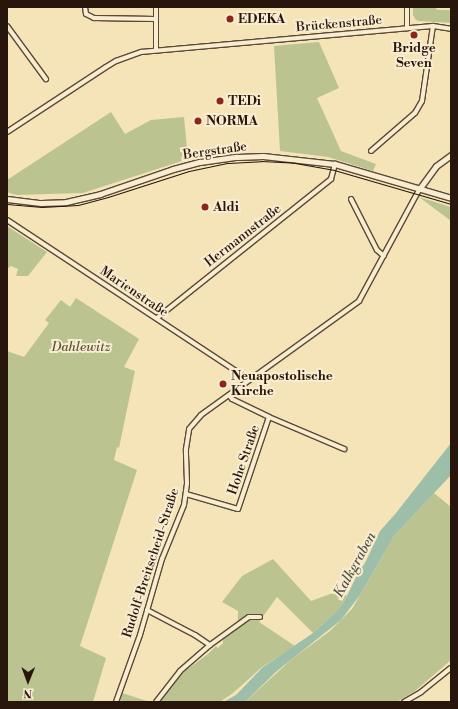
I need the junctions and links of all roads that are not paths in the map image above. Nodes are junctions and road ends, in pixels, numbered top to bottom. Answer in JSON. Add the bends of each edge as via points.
{"nodes":[{"id":1,"x":85,"y":7,"type":"edge"},
{"id":2,"x":156,"y":7,"type":"edge"},
{"id":3,"x":407,"y":7,"type":"edge"},
{"id":4,"x":156,"y":19,"type":"junction"},
{"id":5,"x":7,"y":26,"type":"edge"},
{"id":6,"x":433,"y":26,"type":"junction"},
{"id":7,"x":407,"y":28,"type":"junction"},
{"id":8,"x":451,"y":29,"type":"edge"},
{"id":9,"x":156,"y":50,"type":"junction"},
{"id":10,"x":46,"y":80,"type":"dead end"},
{"id":11,"x":7,"y":132,"type":"edge"},
{"id":12,"x":371,"y":151,"type":"dead end"},
{"id":13,"x":451,"y":155,"type":"edge"},
{"id":14,"x":336,"y":164,"type":"junction"},
{"id":15,"x":420,"y":188,"type":"junction"},
{"id":16,"x":451,"y":198,"type":"edge"},
{"id":17,"x":7,"y":199,"type":"edge"},
{"id":18,"x":351,"y":199,"type":"dead end"},
{"id":19,"x":7,"y":220,"type":"edge"},
{"id":20,"x":384,"y":256,"type":"junction"},
{"id":21,"x":157,"y":318,"type":"junction"},
{"id":22,"x":248,"y":381,"type":"junction"},
{"id":23,"x":230,"y":395,"type":"junction"},
{"id":24,"x":269,"y":417,"type":"junction"},
{"id":25,"x":344,"y":449,"type":"dead end"},
{"id":26,"x":186,"y":494,"type":"junction"},
{"id":27,"x":147,"y":610,"type":"junction"},
{"id":28,"x":260,"y":617,"type":"dead end"},
{"id":29,"x":210,"y":645,"type":"junction"},
{"id":30,"x":451,"y":668,"type":"edge"},
{"id":31,"x":116,"y":702,"type":"edge"},
{"id":32,"x":156,"y":702,"type":"edge"},
{"id":33,"x":404,"y":702,"type":"edge"}],
"edges":[{"from":1,"to":4,"type":"street","via":[[86,14],[94,18]]},
{"from":2,"to":4,"type":"street"},
{"from":3,"to":7,"type":"street"},
{"from":4,"to":9,"type":"street"},
{"from":5,"to":10,"type":"street"},
{"from":6,"to":7,"type":"street","name":"Brückenstraße"},
{"from":6,"to":8,"type":"street","name":"Brückenstraße"},
{"from":6,"to":12,"type":"street","via":[[422,101],[415,113]]},
{"from":7,"to":9,"type":"street","name":"Brückenstraße"},
{"from":9,"to":11,"type":"street","name":"Brückenstraße","via":[[133,54],[116,61]]},
{"from":13,"to":15,"type":"street","name":"Rudolf-Breitscheid-Straße","via":[[436,166]]},
{"from":14,"to":15,"type":"street","name":"Bergstraße"},
{"from":14,"to":17,"type":"street","name":"Bergstraße","via":[[277,157],[237,157],[173,168],[114,190],[71,202],[41,203]]},
{"from":14,"to":21,"type":"street","name":"Hermannstraße","via":[[331,179]]},
{"from":15,"to":16,"type":"street","name":"Bergstraße"},
{"from":15,"to":20,"type":"street","name":"Rudolf-Breitscheid-Straße"},
{"from":18,"to":20,"type":"street","via":[[377,250]]},
{"from":19,"to":21,"type":"street","name":"Marienstraße"},
{"from":20,"to":22,"type":"street","name":"Rudolf-Breitscheid-Straße","via":[[359,301]]},
{"from":21,"to":22,"type":"street","name":"Marienstraße"},
{"from":22,"to":23,"type":"street","name":"Rudolf-Breitscheid-Straße"},
{"from":23,"to":24,"type":"street","via":[[232,400]]},
{"from":23,"to":26,"type":"street","name":"Rudolf-Breitscheid-Straße","via":[[201,415],[189,429],[186,449]]},
{"from":24,"to":25,"type":"street"},
{"from":24,"to":26,"type":"street","name":"Hohe Straße","via":[[238,510]]},
{"from":26,"to":27,"type":"street","name":"Rudolf-Breitscheid-Straße","via":[[162,559]]},
{"from":27,"to":29,"type":"street"},
{"from":27,"to":31,"type":"street","name":"Rudolf-Breitscheid-Straße"},
{"from":28,"to":29,"type":"street","via":[[249,617]]},
{"from":29,"to":32,"type":"street","via":[[180,671]]},
{"from":30,"to":33,"type":"street"}]}
